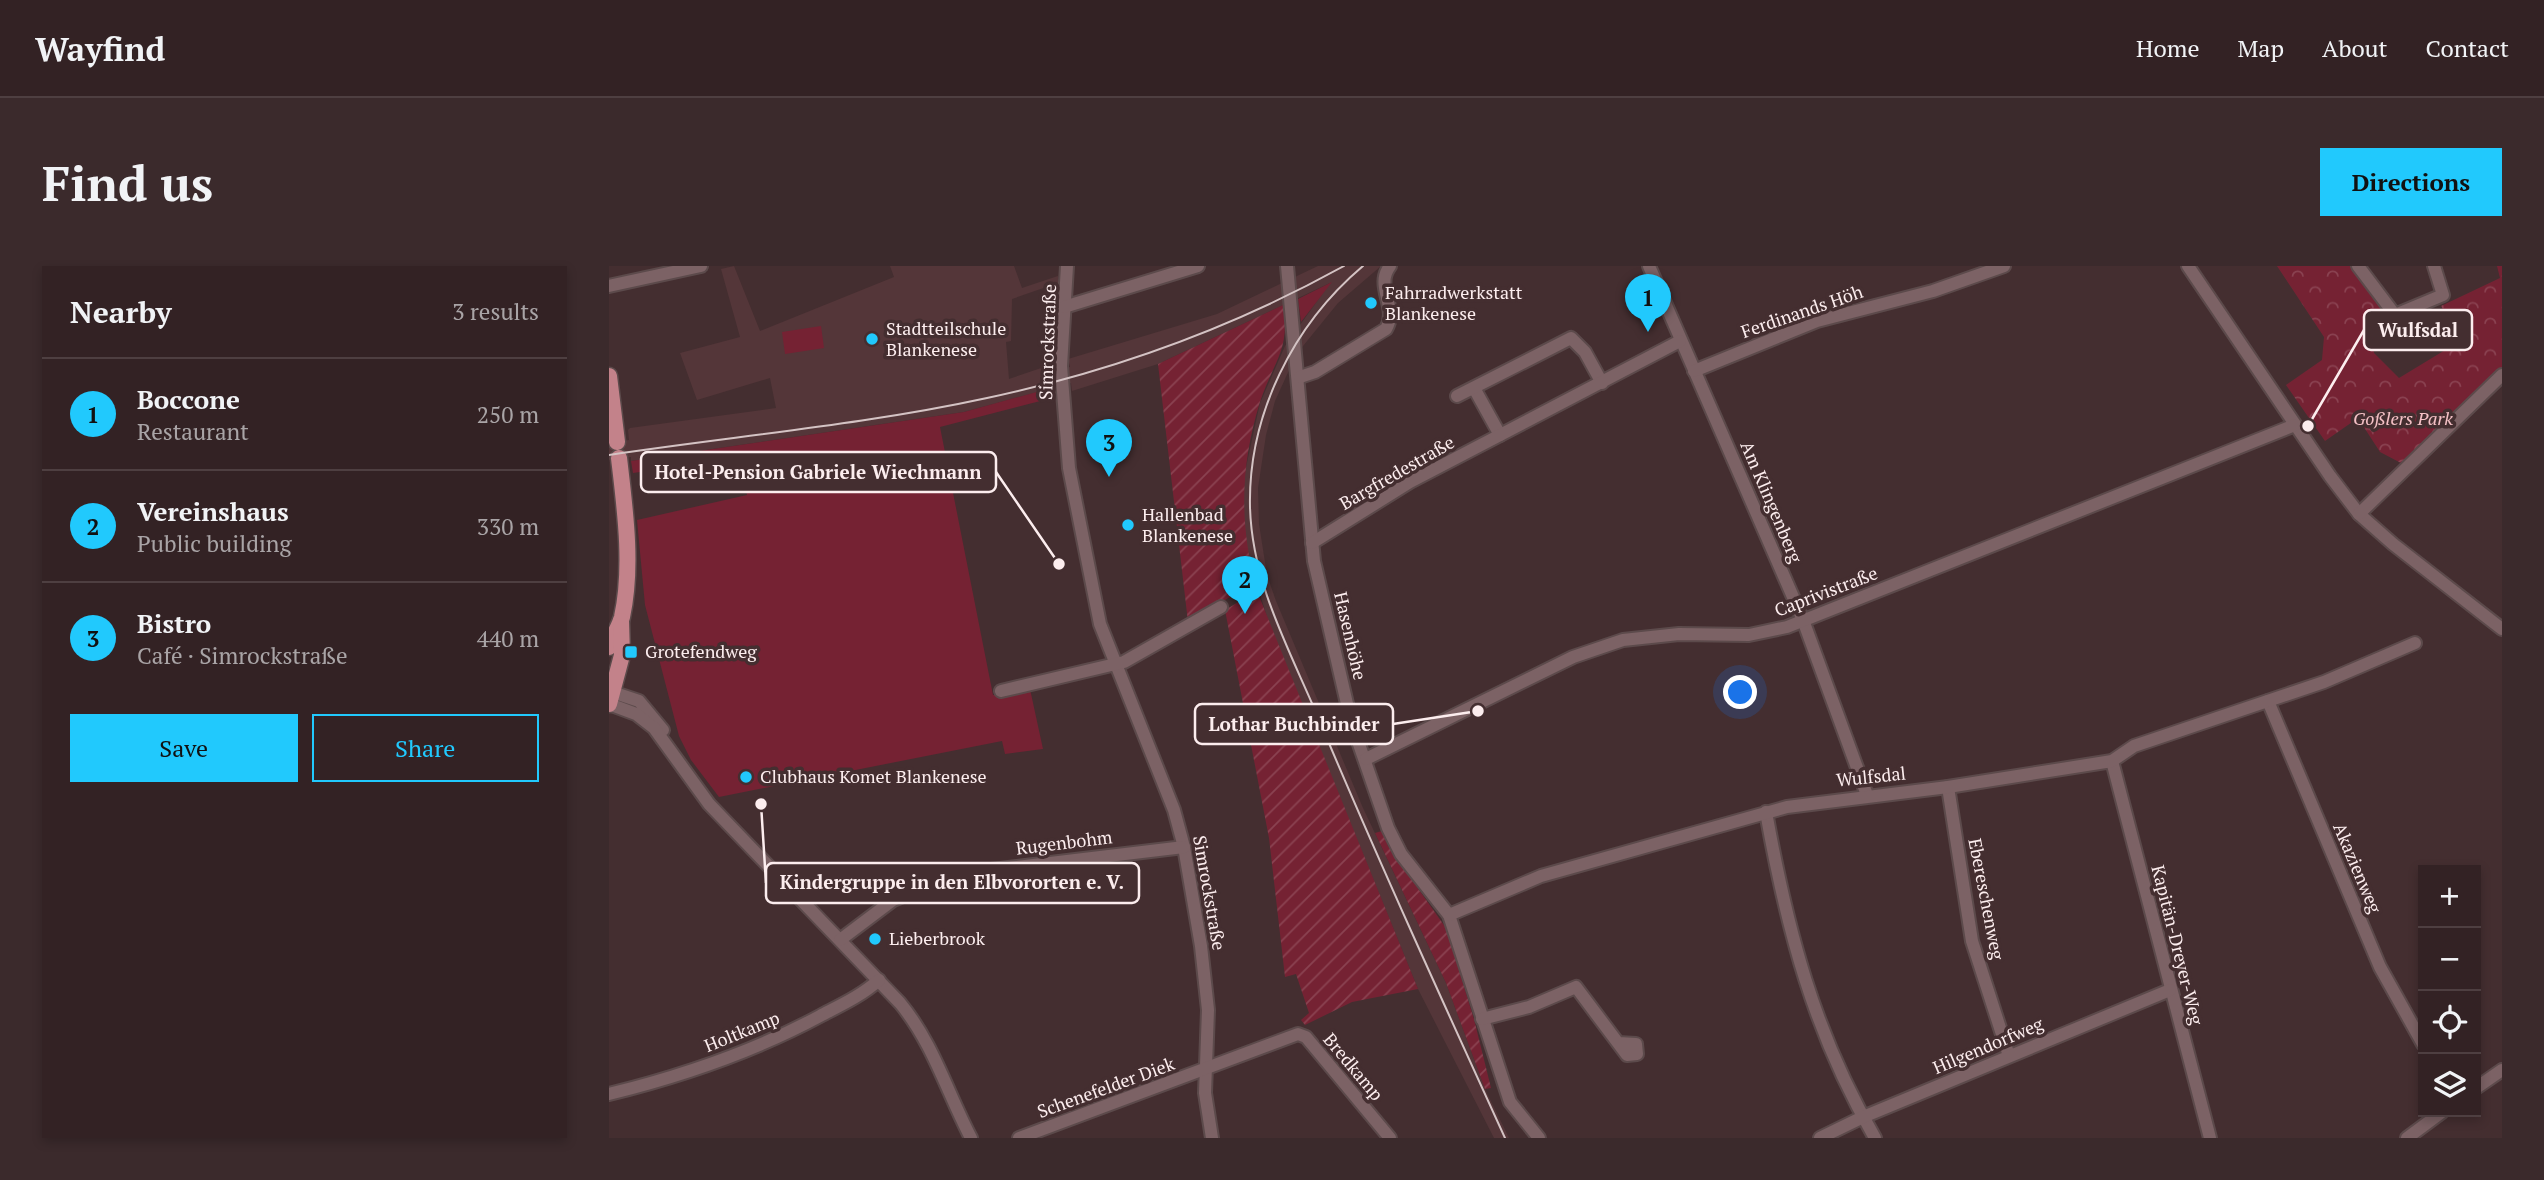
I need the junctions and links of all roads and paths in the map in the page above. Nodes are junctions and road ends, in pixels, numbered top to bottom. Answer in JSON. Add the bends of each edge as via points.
{"nodes":[{"id":1,"x":701,"y":266,"type":"edge"},
{"id":2,"x":1067,"y":266,"type":"edge"},
{"id":3,"x":1198,"y":266,"type":"edge"},
{"id":4,"x":1287,"y":266,"type":"edge"},
{"id":5,"x":1390,"y":266,"type":"edge"},
{"id":6,"x":1649,"y":266,"type":"edge"},
{"id":7,"x":2004,"y":266,"type":"edge"},
{"id":8,"x":2188,"y":266,"type":"edge"},
{"id":9,"x":2358,"y":266,"type":"edge"},
{"id":10,"x":2434,"y":266,"type":"edge"},
{"id":11,"x":609,"y":286,"type":"edge"},
{"id":12,"x":1064,"y":307,"type":"junction"},
{"id":13,"x":1681,"y":341,"type":"junction"},
{"id":14,"x":1694,"y":371,"type":"junction"},
{"id":15,"x":2502,"y":375,"type":"edge"},
{"id":16,"x":609,"y":376,"type":"edge"},
{"id":17,"x":1300,"y":377,"type":"junction"},
{"id":18,"x":1602,"y":383,"type":"junction"},
{"id":19,"x":1474,"y":388,"type":"junction"},
{"id":20,"x":1457,"y":396,"type":"dead end"},
{"id":21,"x":2295,"y":425,"type":"junction"},
{"id":22,"x":1500,"y":435,"type":"junction"},
{"id":23,"x":617,"y":442,"type":"dead end"},
{"id":24,"x":619,"y":458,"type":"dead end"},
{"id":25,"x":616,"y":487,"type":"edge"},
{"id":26,"x":2359,"y":513,"type":"junction"},
{"id":27,"x":1313,"y":543,"type":"junction"},
{"id":28,"x":1221,"y":607,"type":"dead end"},
{"id":29,"x":621,"y":621,"type":"junction"},
{"id":30,"x":1803,"y":621,"type":"junction"},
{"id":31,"x":2501,"y":625,"type":"edge"},
{"id":32,"x":2416,"y":643,"type":"dead end"},
{"id":33,"x":609,"y":647,"type":"edge"},
{"id":34,"x":1116,"y":665,"type":"junction"},
{"id":35,"x":1001,"y":691,"type":"dead end"},
{"id":36,"x":610,"y":697,"type":"edge"},
{"id":37,"x":2268,"y":701,"type":"junction"},
{"id":38,"x":1366,"y":760,"type":"junction"},
{"id":39,"x":2112,"y":761,"type":"junction"},
{"id":40,"x":1948,"y":787,"type":"junction"},
{"id":41,"x":1867,"y":795,"type":"junction"},
{"id":42,"x":1766,"y":812,"type":"junction"},
{"id":43,"x":1184,"y":847,"type":"junction"},
{"id":44,"x":1449,"y":915,"type":"junction"},
{"id":45,"x":840,"y":940,"type":"junction"},
{"id":46,"x":879,"y":980,"type":"junction"},
{"id":47,"x":2170,"y":990,"type":"junction"},
{"id":48,"x":1482,"y":1019,"type":"junction"},
{"id":49,"x":2418,"y":1035,"type":"edge"},
{"id":50,"x":1618,"y":1043,"type":"dead end"},
{"id":51,"x":2009,"y":1056,"type":"junction"},
{"id":52,"x":2502,"y":1070,"type":"edge"},
{"id":53,"x":1205,"y":1071,"type":"junction"},
{"id":54,"x":2481,"y":1085,"type":"edge"},
{"id":55,"x":609,"y":1094,"type":"edge"},
{"id":56,"x":1863,"y":1117,"type":"junction"},
{"id":57,"x":2435,"y":1117,"type":"edge"},
{"id":58,"x":971,"y":1138,"type":"edge"},
{"id":59,"x":1020,"y":1138,"type":"edge"},
{"id":60,"x":1212,"y":1138,"type":"edge"},
{"id":61,"x":1390,"y":1138,"type":"edge"},
{"id":62,"x":1539,"y":1138,"type":"edge"},
{"id":63,"x":1820,"y":1138,"type":"edge"},
{"id":64,"x":1875,"y":1138,"type":"edge"},
{"id":65,"x":2210,"y":1138,"type":"edge"},
{"id":66,"x":2407,"y":1138,"type":"edge"}],
"edges":[{"from":1,"to":11,"type":"street"},
{"from":2,"to":12,"type":"street","name":"Simrockstraße"},
{"from":3,"to":12,"type":"street"},
{"from":4,"to":17,"type":"street","name":"Hasenhöhe"},
{"from":5,"to":17,"type":"street","via":[[1384,279],[1391,318],[1386,329]]},
{"from":6,"to":13,"type":"street","name":"Am Klingenberg"},
{"from":7,"to":14,"type":"street","name":"Ferdinands Höh","via":[[1933,291],[1817,321]]},
{"from":8,"to":21,"type":"street"},
{"from":9,"to":10,"type":"street","via":[[2395,315],[2443,295]]},
{"from":12,"to":34,"type":"street","name":"Simrockstraße","via":[[1062,402],[1069,468],[1100,624]]},
{"from":13,"to":14,"type":"street","name":"Am Klingenberg"},
{"from":13,"to":18,"type":"street","name":"Bargfredestraße"},
{"from":14,"to":30,"type":"street","name":"Am Klingenberg"},
{"from":15,"to":26,"type":"street"},
{"from":16,"to":23,"type":"main road"},
{"from":17,"to":27,"type":"street","name":"Hasenhöhe"},
{"from":18,"to":19,"type":"street","via":[[1585,352],[1571,338]]},
{"from":18,"to":22,"type":"street","name":"Bargfredestraße"},
{"from":19,"to":20,"type":"street"},
{"from":19,"to":22,"type":"street"},
{"from":21,"to":26,"type":"street"},
{"from":21,"to":30,"type":"street","name":"Caprivistraße"},
{"from":22,"to":27,"type":"street","name":"Bargfredestraße","via":[[1410,482]]},
{"from":24,"to":25,"type":"main road"},
{"from":25,"to":29,"type":"main road","via":[[626,547]]},
{"from":26,"to":31,"type":"street"},
{"from":27,"to":38,"type":"street","name":"Hasenhöhe","via":[[1351,722]]},
{"from":28,"to":34,"type":"street"},
{"from":29,"to":33,"type":"main road"},
{"from":29,"to":36,"type":"main road","via":[[623,649]]},
{"from":30,"to":38,"type":"street","name":"Caprivistraße","via":[[1749,635],[1679,634],[1623,640],[1573,657]]},
{"from":30,"to":41,"type":"street","name":"Am Klingenberg"},
{"from":32,"to":37,"type":"street","name":"Wulfsdal"},
{"from":34,"to":35,"type":"street"},
{"from":34,"to":43,"type":"street","name":"Simrockstraße","via":[[1170,799]]},
{"from":36,"to":45,"type":"street","via":[[633,698],[647,708],[709,804]]},
{"from":37,"to":39,"type":"street","name":"Wulfsdal","via":[[2134,746]]},
{"from":37,"to":49,"type":"street","name":"Akazienweg","via":[[2380,967]]},
{"from":38,"to":44,"type":"street","name":"Hasenhöhe","via":[[1401,854]]},
{"from":39,"to":40,"type":"street","name":"Wulfsdal"},
{"from":39,"to":47,"type":"street","name":"Kapitän-Dreyer-Weg"},
{"from":40,"to":41,"type":"street","name":"Wulfsdal"},
{"from":40,"to":51,"type":"street","name":"Ebereschenweg","via":[[1972,941]]},
{"from":41,"to":42,"type":"street","name":"Wulfsdal"},
{"from":42,"to":44,"type":"street","name":"Wulfsdal","via":[[1541,876]]},
{"from":42,"to":56,"type":"street","via":[[1782,902],[1802,973],[1827,1044]]},
{"from":43,"to":45,"type":"street","name":"Rugenbohm","via":[[958,874],[893,900]]},
{"from":43,"to":53,"type":"street","name":"Simrockstraße","via":[[1208,1010]]},
{"from":44,"to":48,"type":"street","name":"Hasenhöhe"},
{"from":45,"to":46,"type":"street"},
{"from":46,"to":55,"type":"street","name":"Holtkamp","via":[[856,998],[736,1055]]},
{"from":46,"to":58,"type":"street","via":[[916,1023]]},
{"from":47,"to":51,"type":"street","name":"Hilgendorfweg"},
{"from":47,"to":65,"type":"street","name":"Kapitän-Dreyer-Weg"},
{"from":48,"to":50,"type":"street","via":[[1576,987]]},
{"from":48,"to":62,"type":"street","name":"Hasenhöhe","via":[[1510,1102]]},
{"from":51,"to":56,"type":"street","name":"Hilgendorfweg"},
{"from":52,"to":54,"type":"street"},
{"from":53,"to":59,"type":"street","name":"Schenefelder Diek"},
{"from":53,"to":60,"type":"street","name":"Simrockstraße"},
{"from":53,"to":61,"type":"street","name":"Bredkamp","via":[[1301,1034]]},
{"from":56,"to":63,"type":"street","name":"Hilgendorfweg"},
{"from":56,"to":64,"type":"street"},
{"from":57,"to":66,"type":"street"}]}
